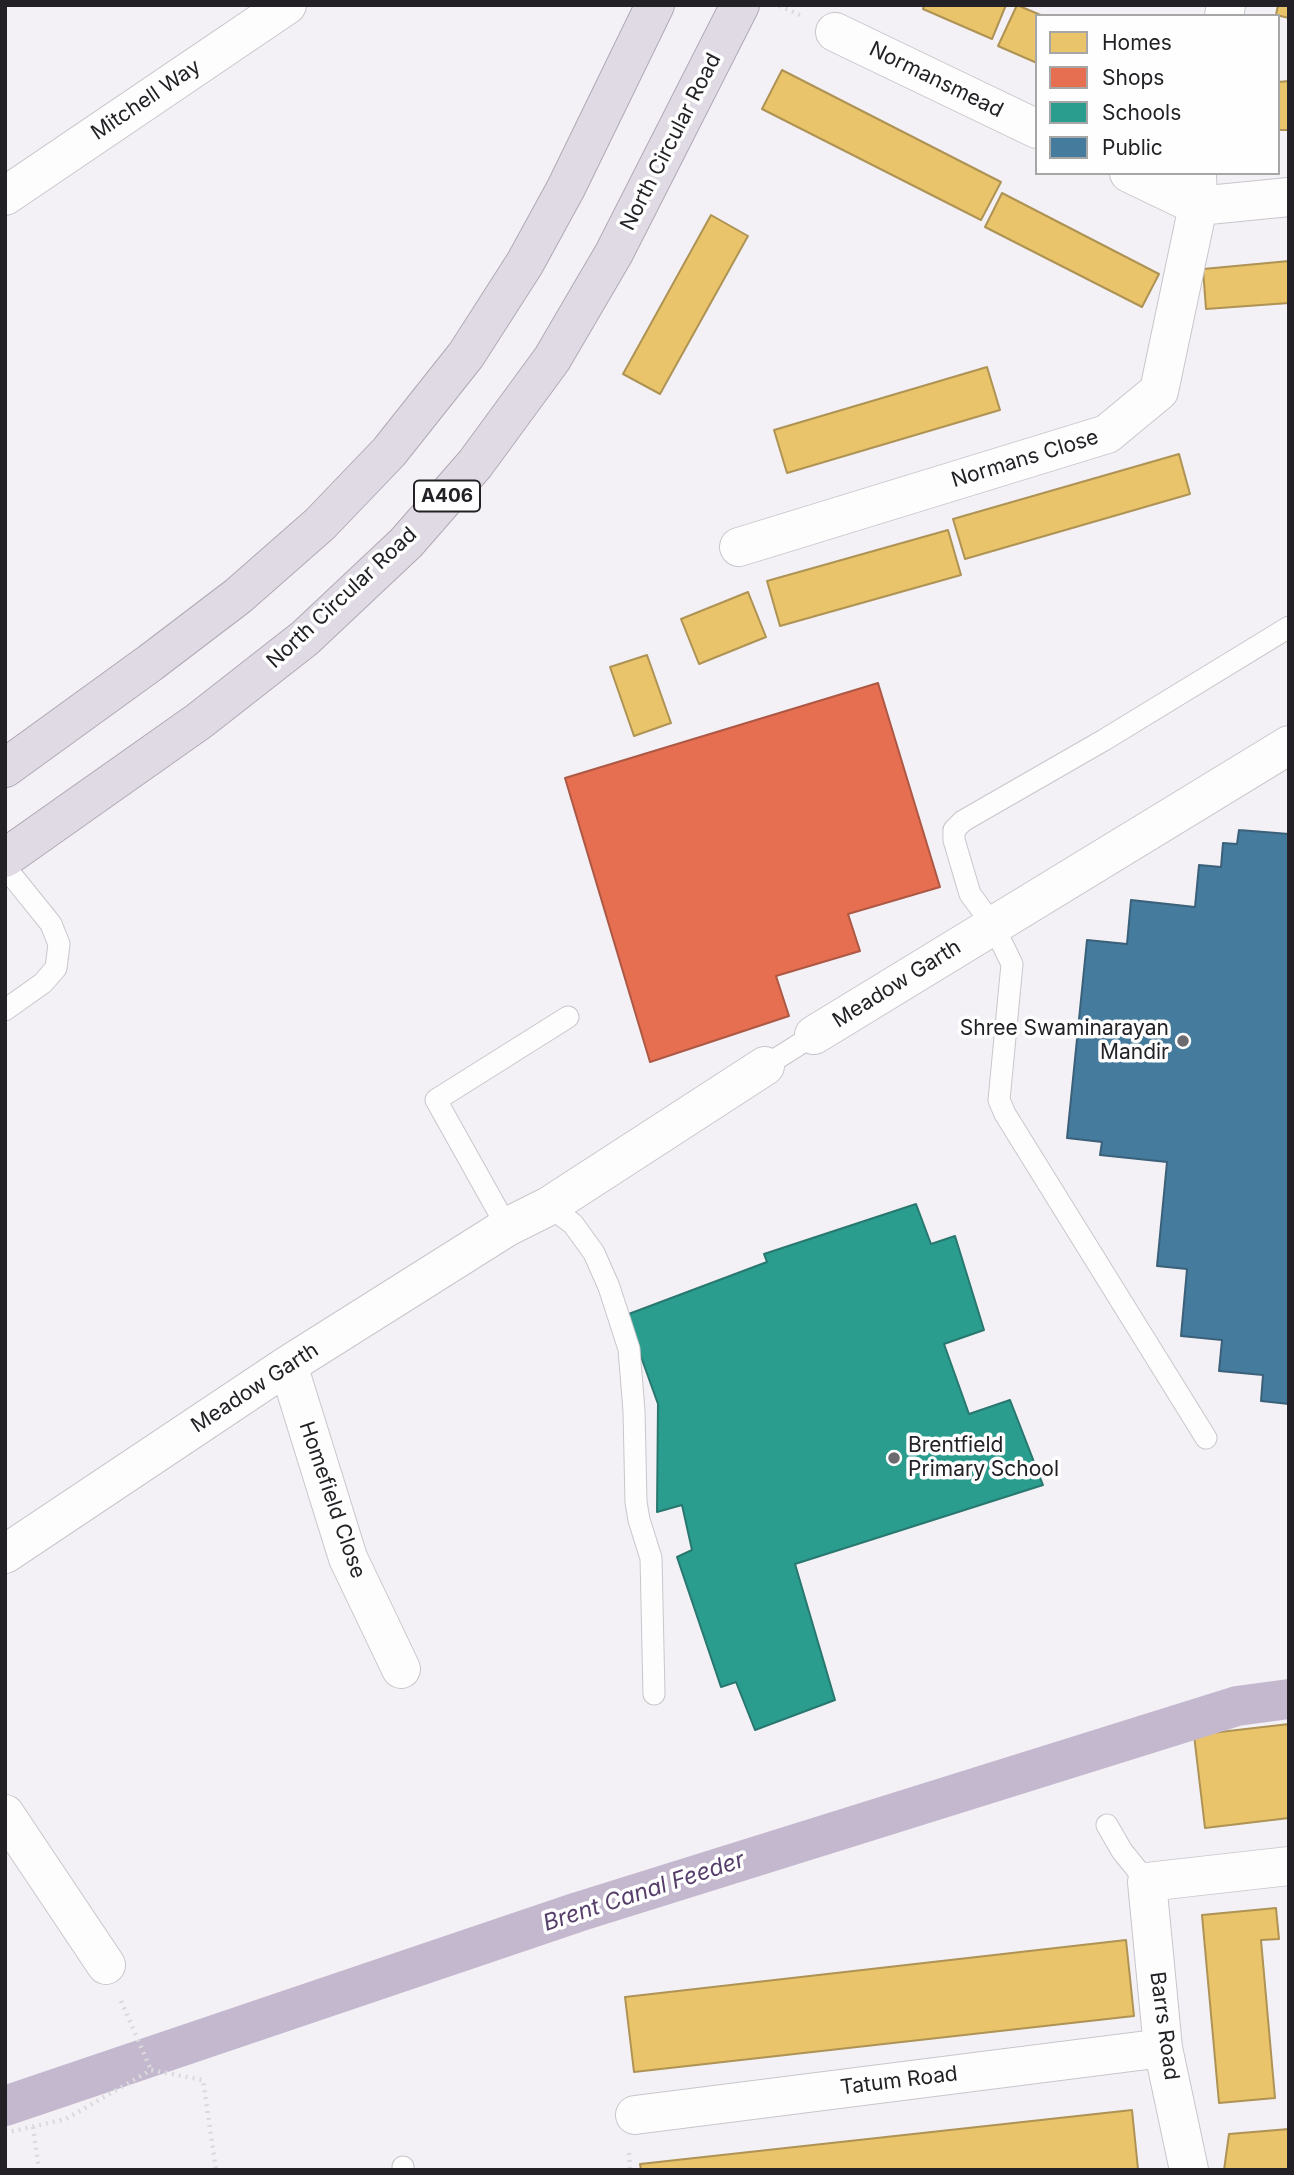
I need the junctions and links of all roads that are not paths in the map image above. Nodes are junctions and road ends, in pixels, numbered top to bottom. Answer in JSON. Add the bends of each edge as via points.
{"nodes":[{"id":1,"x":287,"y":5,"type":"edge"},
{"id":2,"x":655,"y":5,"type":"edge"},
{"id":3,"x":740,"y":5,"type":"edge"},
{"id":4,"x":835,"y":32,"type":"dead end"},
{"id":5,"x":1035,"y":128,"type":"edge"},
{"id":6,"x":1137,"y":175,"type":"edge"},
{"id":7,"x":1197,"y":190,"type":"edge"},
{"id":8,"x":5,"y":196,"type":"edge"},
{"id":9,"x":1289,"y":197,"type":"edge"},
{"id":10,"x":739,"y":547,"type":"dead end"},
{"id":11,"x":1289,"y":627,"type":"edge"},
{"id":12,"x":1289,"y":746,"type":"edge"},
{"id":13,"x":5,"y":768,"type":"edge"},
{"id":14,"x":5,"y":858,"type":"edge"},
{"id":15,"x":5,"y":867,"type":"edge"},
{"id":16,"x":993,"y":925,"type":"junction"},
{"id":17,"x":5,"y":1010,"type":"edge"},
{"id":18,"x":568,"y":1017,"type":"dead end"},
{"id":19,"x":814,"y":1035,"type":"joint"},
{"id":20,"x":765,"y":1066,"type":"joint"},
{"id":21,"x":549,"y":1206,"type":"junction"},
{"id":22,"x":507,"y":1227,"type":"junction"},
{"id":23,"x":288,"y":1365,"type":"junction"},
{"id":24,"x":1206,"y":1438,"type":"dead end"},
{"id":25,"x":5,"y":1554,"type":"edge"},
{"id":26,"x":401,"y":1669,"type":"dead end"},
{"id":27,"x":654,"y":1694,"type":"dead end"},
{"id":28,"x":5,"y":1814,"type":"edge"},
{"id":29,"x":1107,"y":1825,"type":"dead end"},
{"id":30,"x":1289,"y":1866,"type":"edge"},
{"id":31,"x":1147,"y":1882,"type":"junction"},
{"id":32,"x":106,"y":1965,"type":"dead end"},
{"id":33,"x":1163,"y":2048,"type":"junction"},
{"id":34,"x":635,"y":2115,"type":"dead end"},
{"id":35,"x":1189,"y":2170,"type":"edge"}],
"edges":[{"from":1,"to":8,"type":"street","name":"Mitchell Way"},
{"from":2,"to":13,"type":"highway","via":[[525,263],[466,355],[389,452],[320,524],[238,596]]},
{"from":3,"to":14,"type":"highway","name":"North Circular Road","number":"A406","via":[[614,253],[552,359],[475,464],[406,543],[305,638],[199,721]]},
{"from":4,"to":5,"type":"street","name":"Normansmead"},
{"from":6,"to":7,"type":"street"},
{"from":7,"to":9,"type":"street"},
{"from":7,"to":10,"type":"street","name":"Normans Close","via":[[1159,391],[1107,434]]},
{"from":11,"to":16,"type":"lane","via":[[954,830],[970,894]]},
{"from":12,"to":16,"type":"street","name":"Meadow Garth"},
{"from":15,"to":17,"type":"lane","via":[[51,924],[59,944],[56,968]]},
{"from":16,"to":19,"type":"street","name":"Meadow Garth"},
{"from":16,"to":24,"type":"lane","via":[[1012,964],[999,1100]]},
{"from":18,"to":22,"type":"lane","via":[[436,1100]]},
{"from":19,"to":20,"type":"lane","name":"Meadow Garth"},
{"from":20,"to":21,"type":"street","name":"Meadow Garth"},
{"from":21,"to":22,"type":"street","name":"Meadow Garth"},
{"from":21,"to":27,"type":"lane","via":[[573,1224],[594,1253],[629,1349],[636,1502],[651,1558]]},
{"from":22,"to":23,"type":"street","name":"Meadow Garth"},
{"from":23,"to":25,"type":"street","name":"Meadow Garth"},
{"from":23,"to":26,"type":"street","name":"Homefield Close","via":[[348,1558]]},
{"from":28,"to":32,"type":"street"},
{"from":29,"to":31,"type":"lane"},
{"from":30,"to":31,"type":"street"},
{"from":31,"to":33,"type":"street","name":"Barrs Road"},
{"from":33,"to":34,"type":"street","name":"Tatum Road"},
{"from":33,"to":35,"type":"street","name":"Barrs Road"}]}
